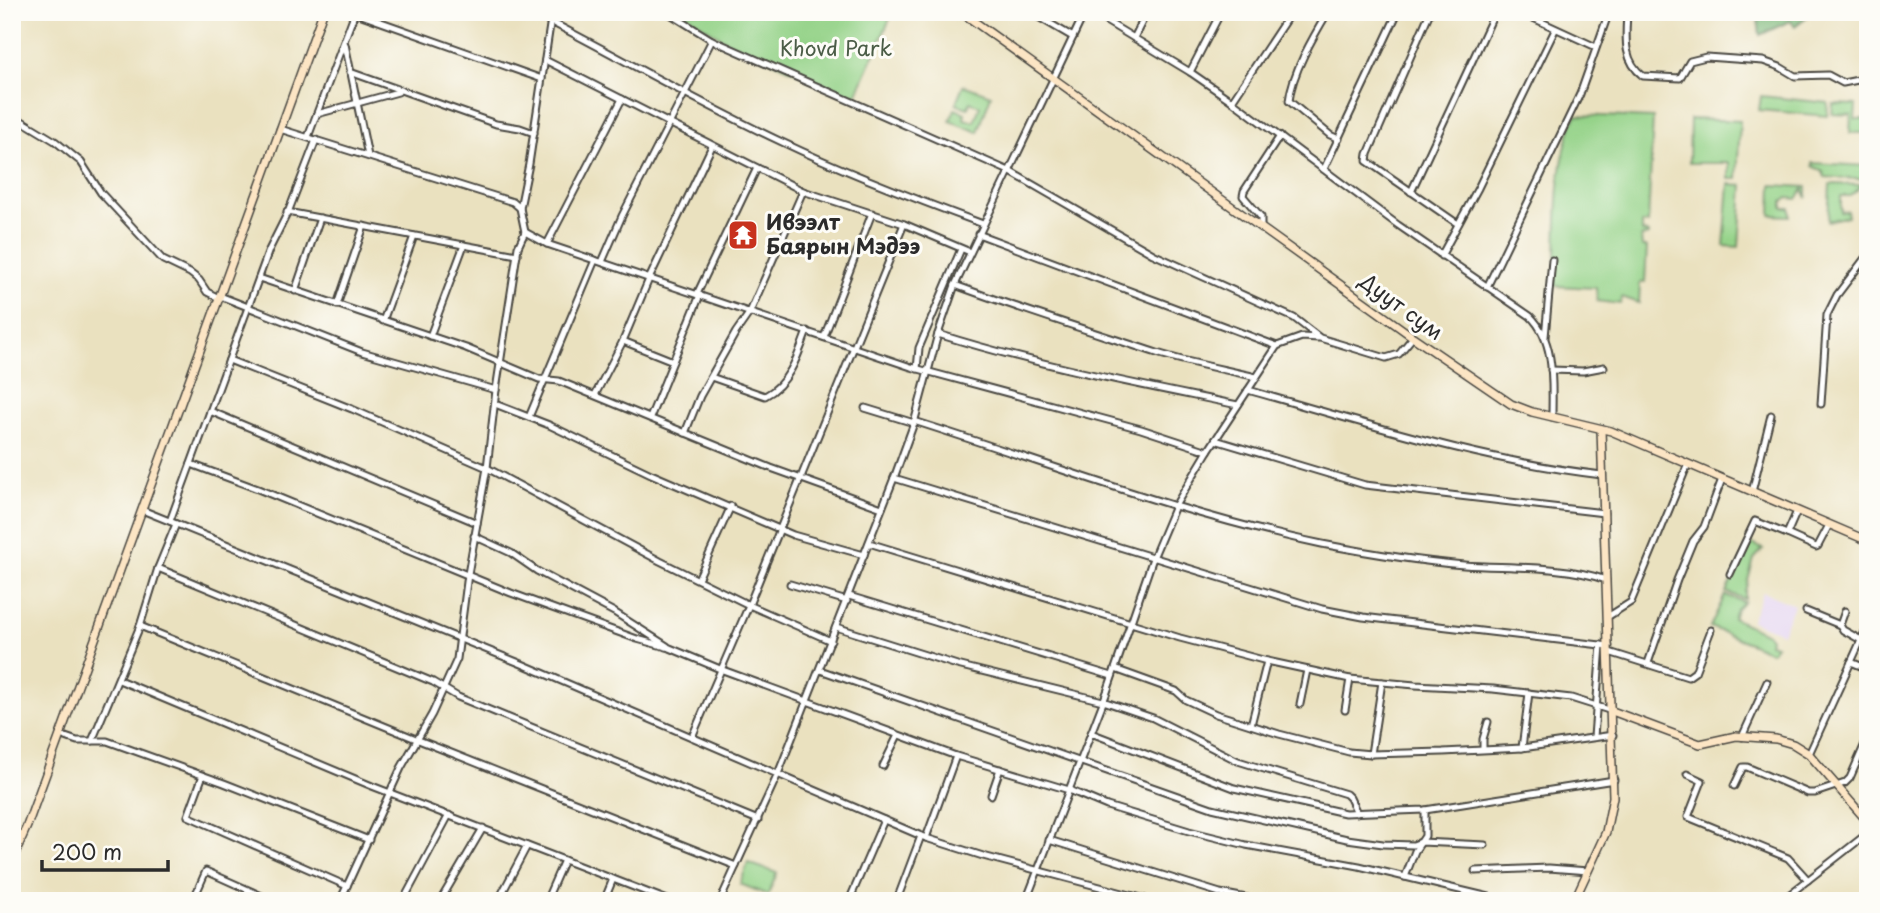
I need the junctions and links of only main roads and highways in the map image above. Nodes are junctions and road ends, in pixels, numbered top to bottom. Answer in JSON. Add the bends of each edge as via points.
{"nodes":[{"id":1,"x":323,"y":12,"type":"edge"},
{"id":2,"x":961,"y":12,"type":"edge"},
{"id":3,"x":1601,"y":429,"type":"junction"},
{"id":4,"x":1868,"y":541,"type":"edge"},
{"id":5,"x":1612,"y":711,"type":"junction"},
{"id":6,"x":1868,"y":822,"type":"edge"},
{"id":7,"x":12,"y":860,"type":"edge"},
{"id":8,"x":1574,"y":901,"type":"edge"}],
"edges":[{"from":1,"to":7,"type":"main road"},
{"from":2,"to":3,"type":"main road","name":"Дуут сум","via":[[1511,404]]},
{"from":3,"to":4,"type":"main road","name":"Дуут сум"},
{"from":3,"to":5,"type":"main road","via":[[1609,616],[1606,648]]},
{"from":5,"to":6,"type":"main road","via":[[1700,744],[1726,737],[1782,741],[1809,754]]},
{"from":5,"to":8,"type":"main road","via":[[1611,814]]}]}
